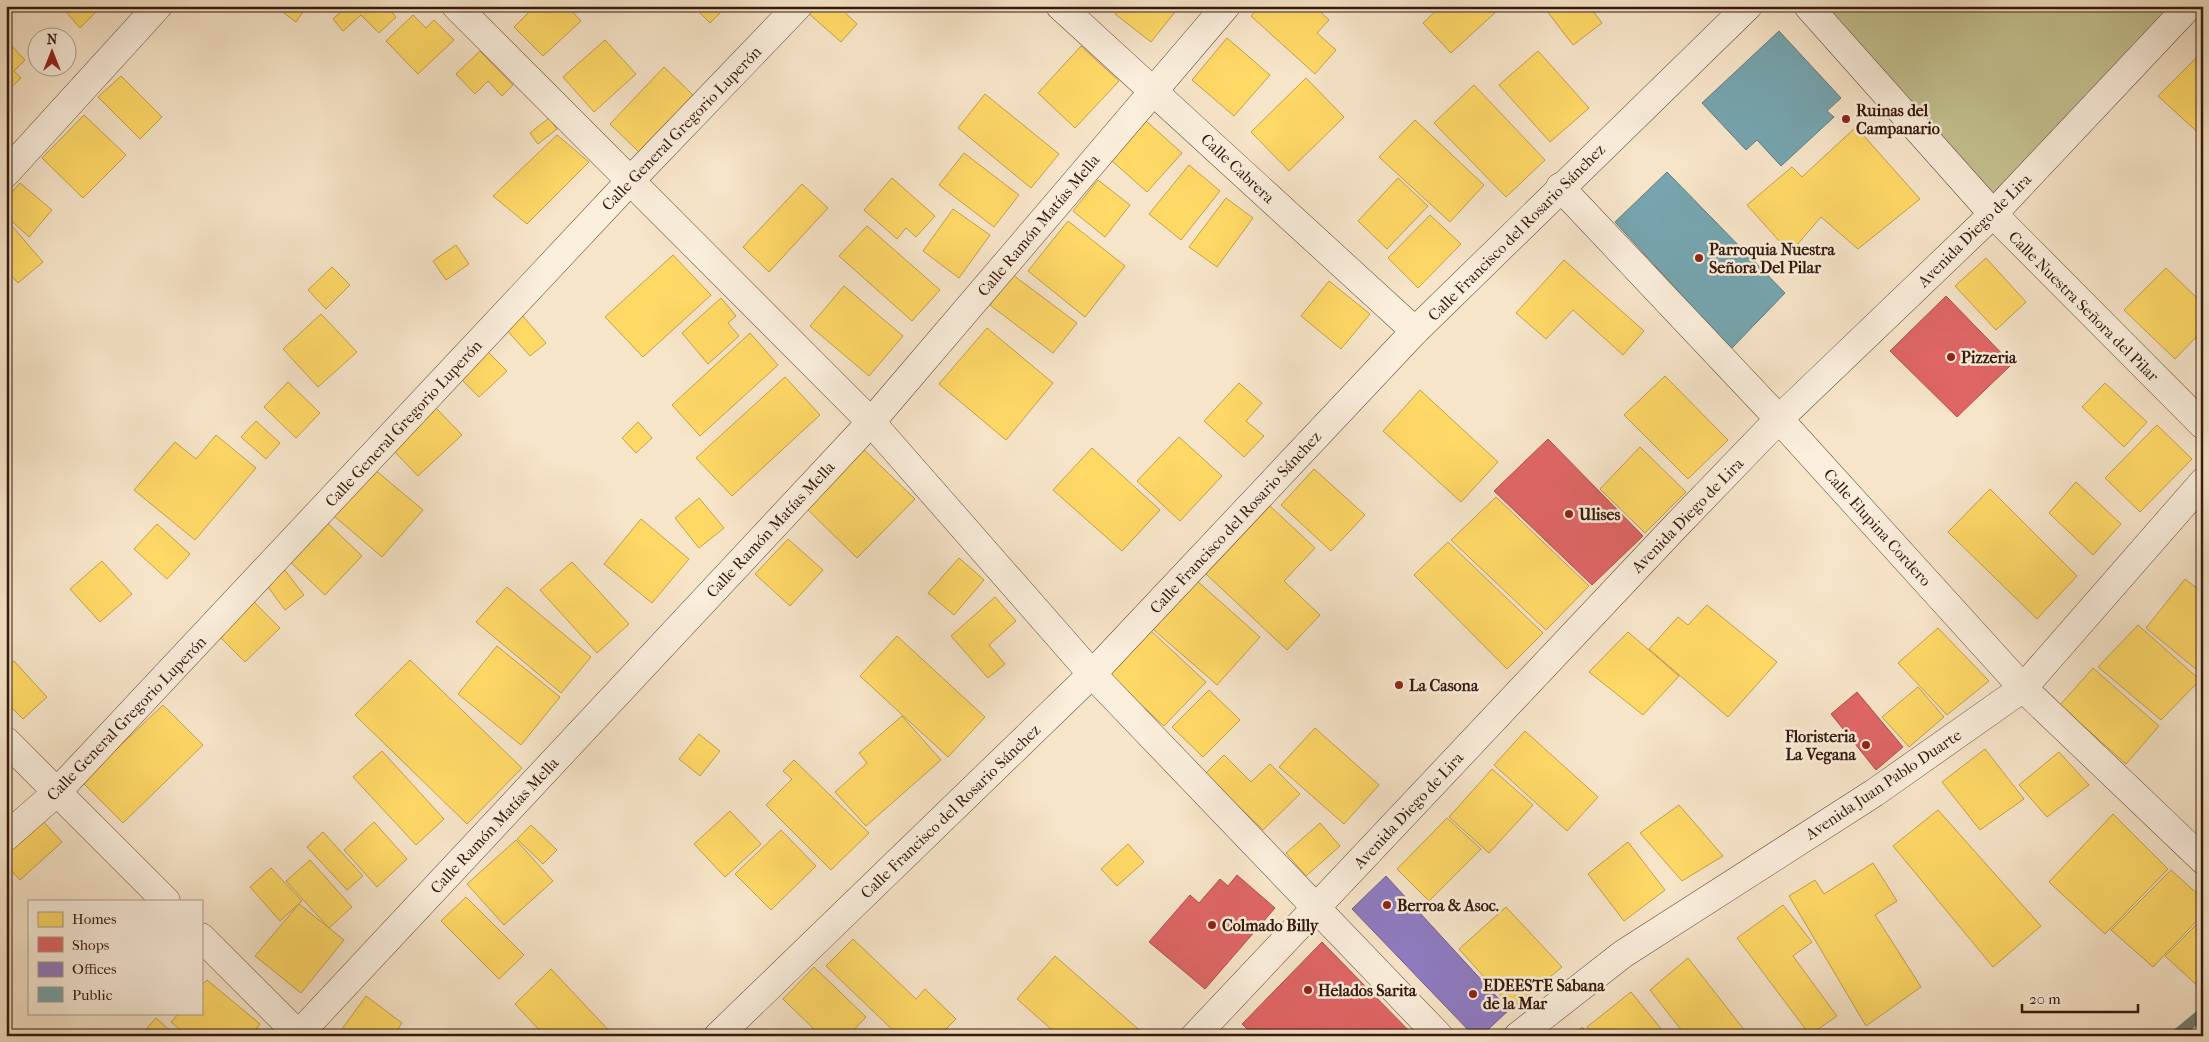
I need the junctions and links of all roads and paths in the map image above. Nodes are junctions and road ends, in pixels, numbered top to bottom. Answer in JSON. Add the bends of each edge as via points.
{"nodes":[{"id":1,"x":158,"y":6,"type":"edge"},
{"id":2,"x":456,"y":6,"type":"edge"},
{"id":3,"x":798,"y":6,"type":"edge"},
{"id":4,"x":1060,"y":6,"type":"edge"},
{"id":5,"x":1226,"y":6,"type":"edge"},
{"id":6,"x":1748,"y":6,"type":"edge"},
{"id":7,"x":1808,"y":6,"type":"edge"},
{"id":8,"x":2189,"y":6,"type":"edge"},
{"id":9,"x":1153,"y":90,"type":"junction"},
{"id":10,"x":6,"y":174,"type":"edge"},
{"id":11,"x":630,"y":181,"type":"junction"},
{"id":12,"x":1560,"y":187,"type":"junction"},
{"id":13,"x":1993,"y":214,"type":"junction"},
{"id":14,"x":1415,"y":331,"type":"junction"},
{"id":15,"x":1779,"y":419,"type":"junction"},
{"id":16,"x":870,"y":422,"type":"junction"},
{"id":17,"x":2203,"y":426,"type":"edge"},
{"id":18,"x":2203,"y":482,"type":"edge"},
{"id":19,"x":1092,"y":674,"type":"junction"},
{"id":20,"x":2023,"y":688,"type":"junction"},
{"id":21,"x":6,"y":741,"type":"edge"},
{"id":22,"x":57,"y":792,"type":"junction"},
{"id":23,"x":6,"y":837,"type":"edge"},
{"id":24,"x":2203,"y":860,"type":"edge"},
{"id":25,"x":165,"y":900,"type":"edge"},
{"id":26,"x":1317,"y":906,"type":"junction"},
{"id":27,"x":202,"y":937,"type":"edge"},
{"id":28,"x":298,"y":1035,"type":"edge"},
{"id":29,"x":718,"y":1036,"type":"edge"},
{"id":30,"x":1195,"y":1036,"type":"edge"},
{"id":31,"x":1439,"y":1036,"type":"edge"},
{"id":32,"x":1518,"y":1036,"type":"edge"}],
"edges":[{"from":1,"to":10,"type":"street"},
{"from":2,"to":11,"type":"street"},
{"from":3,"to":11,"type":"street","name":"Calle General Gregorio Luperón"},
{"from":4,"to":9,"type":"street","name":"Calle Cabrera"},
{"from":5,"to":9,"type":"street","name":"Calle Ramón Matías Mella"},
{"from":6,"to":12,"type":"street","name":"Calle Francisco del Rosario Sánchez"},
{"from":7,"to":13,"type":"street","name":"Calle Nuestra Señora del Pilar"},
{"from":8,"to":13,"type":"street","name":"Avenida Diego de Lira"},
{"from":9,"to":14,"type":"street","name":"Calle Cabrera"},
{"from":9,"to":16,"type":"street","name":"Calle Ramón Matías Mella"},
{"from":11,"to":16,"type":"street"},
{"from":11,"to":22,"type":"street","name":"Calle General Gregorio Luperón"},
{"from":12,"to":14,"type":"street","name":"Calle Francisco del Rosario Sánchez"},
{"from":12,"to":15,"type":"street","name":"Calle Elupina Cordero"},
{"from":13,"to":15,"type":"street","name":"Avenida Diego de Lira"},
{"from":13,"to":17,"type":"street","name":"Calle Nuestra Señora del Pilar"},
{"from":14,"to":19,"type":"street","name":"Calle Francisco del Rosario Sánchez"},
{"from":15,"to":20,"type":"street","name":"Calle Elupina Cordero"},
{"from":15,"to":26,"type":"street","name":"Avenida Diego de Lira"},
{"from":16,"to":19,"type":"street"},
{"from":16,"to":28,"type":"street","name":"Calle Ramón Matías Mella"},
{"from":18,"to":20,"type":"street","name":"Avenida Juan Pablo Duarte"},
{"from":19,"to":26,"type":"street"},
{"from":19,"to":29,"type":"street","name":"Calle Francisco del Rosario Sánchez"},
{"from":20,"to":24,"type":"street","name":"Calle Elupina Cordero"},
{"from":20,"to":32,"type":"street","name":"Avenida Juan Pablo Duarte","via":[[1874,793],[1623,954]]},
{"from":21,"to":22,"type":"street"},
{"from":22,"to":23,"type":"street","name":"Calle General Gregorio Luperón"},
{"from":22,"to":25,"type":"street"},
{"from":26,"to":30,"type":"street","name":"Avenida Diego de Lira"},
{"from":26,"to":31,"type":"street"},
{"from":27,"to":28,"type":"street"}]}
